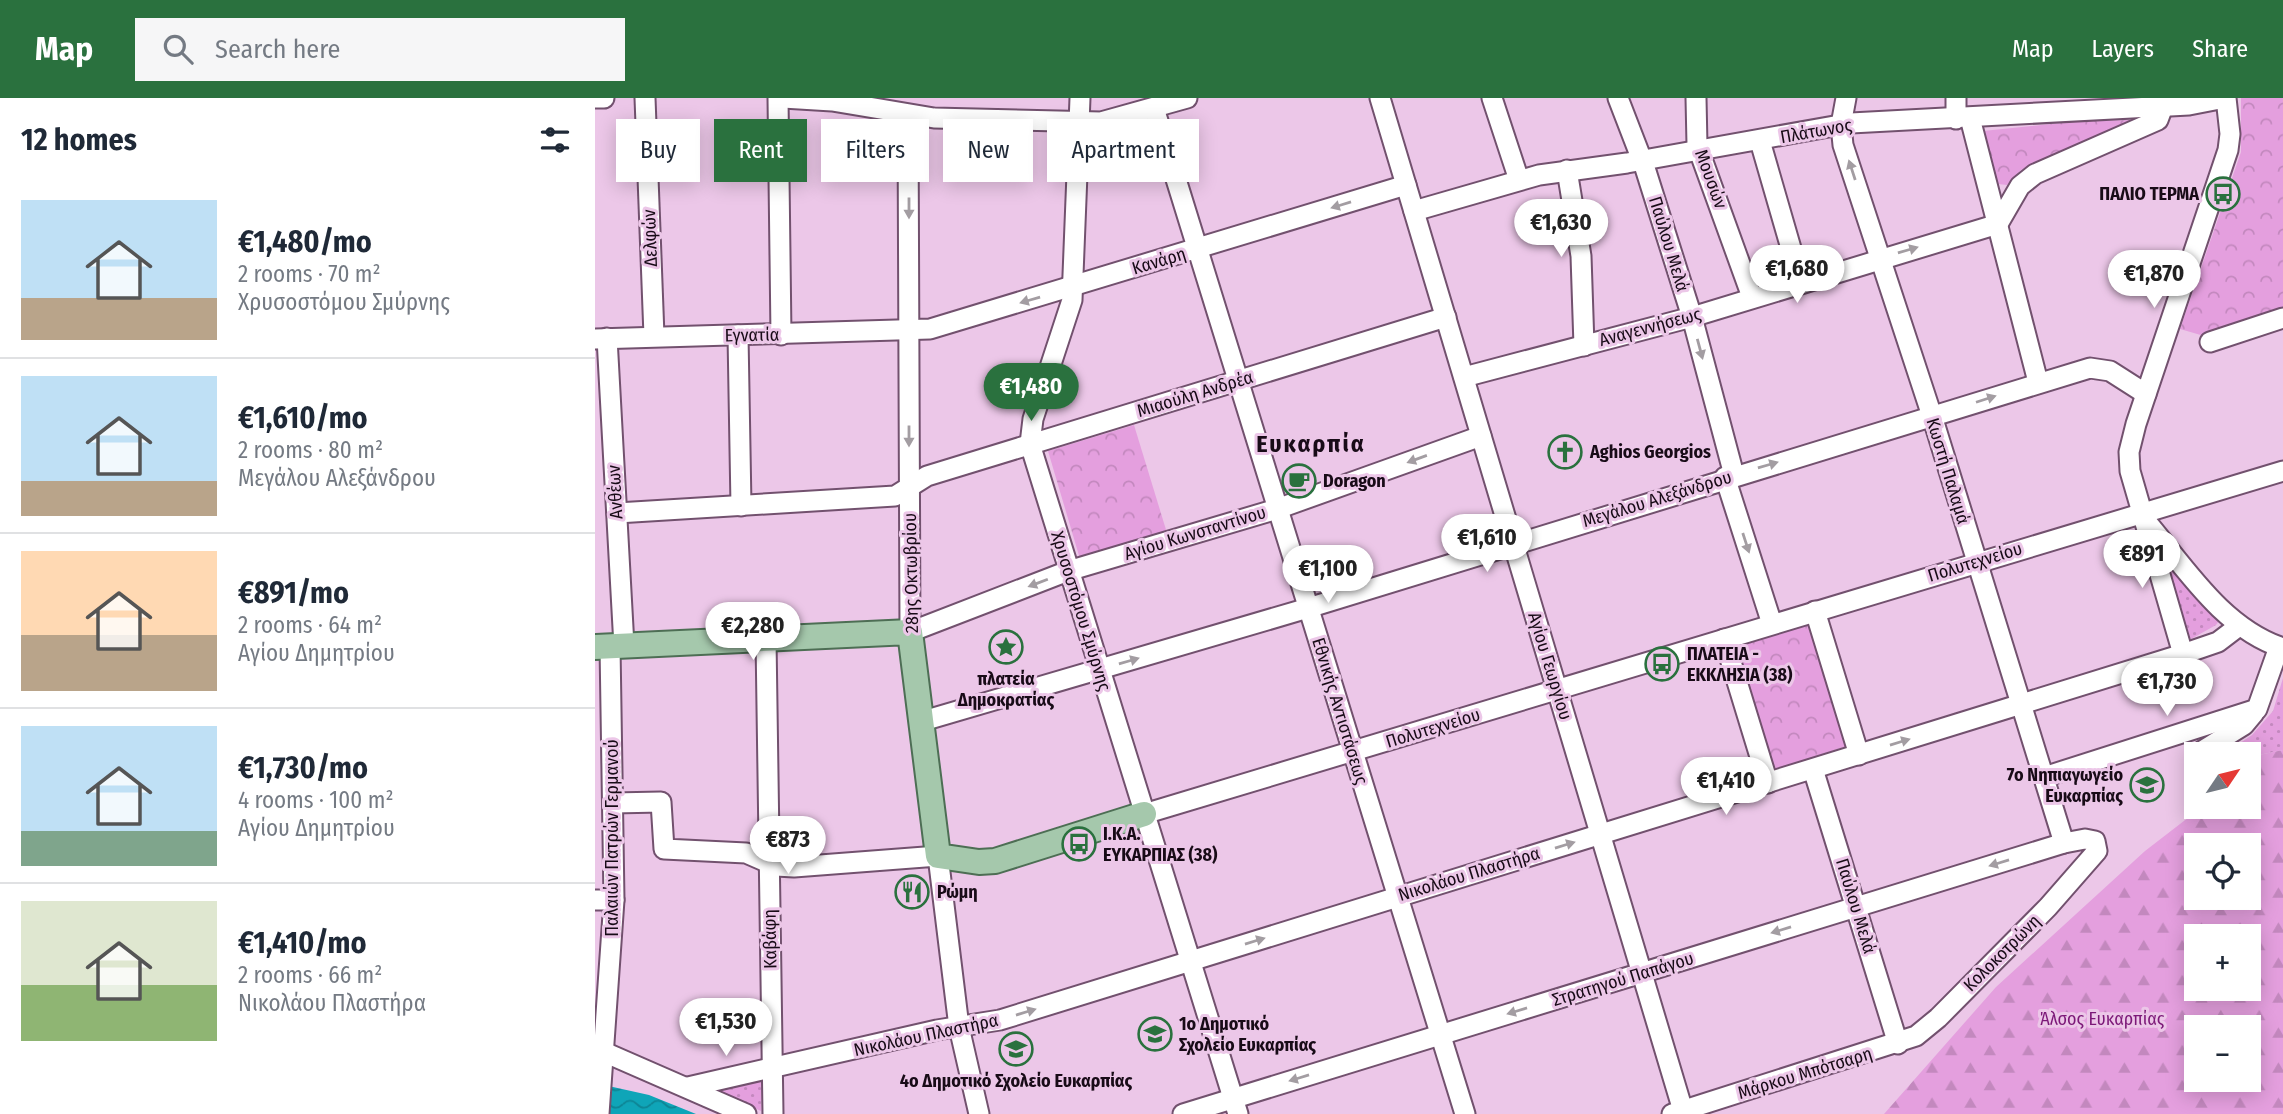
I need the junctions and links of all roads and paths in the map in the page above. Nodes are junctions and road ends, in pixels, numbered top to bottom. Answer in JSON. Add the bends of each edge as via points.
{"nodes":[{"id":1,"x":595,"y":98,"type":"edge"},
{"id":2,"x":604,"y":98,"type":"edge"},
{"id":3,"x":645,"y":98,"type":"edge"},
{"id":4,"x":781,"y":98,"type":"edge"},
{"id":5,"x":1080,"y":98,"type":"edge"},
{"id":6,"x":1187,"y":98,"type":"edge"},
{"id":7,"x":1380,"y":98,"type":"edge"},
{"id":8,"x":1492,"y":98,"type":"edge"},
{"id":9,"x":1618,"y":98,"type":"edge"},
{"id":10,"x":1696,"y":98,"type":"edge"},
{"id":11,"x":1846,"y":98,"type":"edge"},
{"id":12,"x":1956,"y":98,"type":"edge"},
{"id":13,"x":2225,"y":98,"type":"edge"},
{"id":14,"x":2157,"y":101,"type":"edge"},
{"id":15,"x":870,"y":104,"type":"edge"},
{"id":16,"x":1154,"y":108,"type":"junction"},
{"id":17,"x":908,"y":116,"type":"junction"},
{"id":18,"x":1963,"y":118,"type":"junction"},
{"id":19,"x":1080,"y":119,"type":"edge"},
{"id":20,"x":1116,"y":119,"type":"edge"},
{"id":21,"x":1047,"y":121,"type":"edge"},
{"id":22,"x":1841,"y":125,"type":"junction"},
{"id":23,"x":1760,"y":141,"type":"junction"},
{"id":24,"x":1700,"y":151,"type":"junction"},
{"id":25,"x":1643,"y":161,"type":"junction"},
{"id":26,"x":1567,"y":170,"type":"junction"},
{"id":27,"x":1519,"y":180,"type":"junction"},
{"id":28,"x":1078,"y":182,"type":"edge"},
{"id":29,"x":1406,"y":185,"type":"junction"},
{"id":30,"x":1414,"y":211,"type":"junction"},
{"id":31,"x":1998,"y":224,"type":"junction"},
{"id":32,"x":1197,"y":250,"type":"junction"},
{"id":33,"x":1881,"y":258,"type":"junction"},
{"id":34,"x":1801,"y":283,"type":"junction"},
{"id":35,"x":1074,"y":288,"type":"junction"},
{"id":36,"x":1752,"y":297,"type":"junction"},
{"id":37,"x":1446,"y":317,"type":"junction"},
{"id":38,"x":1692,"y":317,"type":"junction"},
{"id":39,"x":2283,"y":318,"type":"edge"},
{"id":40,"x":909,"y":331,"type":"junction"},
{"id":41,"x":738,"y":335,"type":"junction"},
{"id":42,"x":781,"y":335,"type":"junction"},
{"id":43,"x":654,"y":336,"type":"junction"},
{"id":44,"x":601,"y":339,"type":"edge"},
{"id":45,"x":2210,"y":342,"type":"dead end"},
{"id":46,"x":1584,"y":345,"type":"junction"},
{"id":47,"x":1464,"y":377,"type":"junction"},
{"id":48,"x":1238,"y":381,"type":"junction"},
{"id":49,"x":2038,"y":382,"type":"junction"},
{"id":50,"x":2146,"y":394,"type":"junction"},
{"id":51,"x":1932,"y":416,"type":"junction"},
{"id":52,"x":1481,"y":436,"type":"junction"},
{"id":53,"x":1030,"y":444,"type":"junction"},
{"id":54,"x":2283,"y":471,"type":"edge"},
{"id":55,"x":1730,"y":476,"type":"junction"},
{"id":56,"x":909,"y":487,"type":"junction"},
{"id":57,"x":741,"y":506,"type":"junction"},
{"id":58,"x":1277,"y":509,"type":"junction"},
{"id":59,"x":617,"y":513,"type":"junction"},
{"id":60,"x":2140,"y":514,"type":"junction"},
{"id":61,"x":1514,"y":544,"type":"junction"},
{"id":62,"x":1976,"y":562,"type":"junction"},
{"id":63,"x":1068,"y":571,"type":"junction"},
{"id":64,"x":1308,"y":608,"type":"junction"},
{"id":65,"x":1815,"y":611,"type":"junction"},
{"id":66,"x":1772,"y":624,"type":"junction"},
{"id":67,"x":2239,"y":625,"type":"junction"},
{"id":68,"x":910,"y":632,"type":"junction"},
{"id":69,"x":766,"y":639,"type":"junction"},
{"id":70,"x":1724,"y":639,"type":"junction"},
{"id":71,"x":610,"y":646,"type":"edge"},
{"id":72,"x":2281,"y":647,"type":"edge"},
{"id":73,"x":2183,"y":654,"type":"junction"},
{"id":74,"x":1099,"y":670,"type":"junction"},
{"id":75,"x":1557,"y":690,"type":"junction"},
{"id":76,"x":2022,"y":704,"type":"junction"},
{"id":77,"x":2257,"y":709,"type":"junction"},
{"id":78,"x":923,"y":721,"type":"junction"},
{"id":79,"x":2216,"y":742,"type":"edge"},
{"id":80,"x":1353,"y":752,"type":"junction"},
{"id":81,"x":1859,"y":755,"type":"junction"},
{"id":82,"x":1813,"y":769,"type":"junction"},
{"id":83,"x":2044,"y":777,"type":"junction"},
{"id":84,"x":1768,"y":783,"type":"junction"},
{"id":85,"x":613,"y":803,"type":"junction"},
{"id":86,"x":1144,"y":814,"type":"junction"},
{"id":87,"x":1600,"y":834,"type":"junction"},
{"id":88,"x":2064,"y":843,"type":"junction"},
{"id":89,"x":2097,"y":851,"type":"joint"},
{"id":90,"x":938,"y":856,"type":"junction"},
{"id":91,"x":768,"y":861,"type":"junction"},
{"id":92,"x":1397,"y":896,"type":"junction"},
{"id":93,"x":604,"y":900,"type":"edge"},
{"id":94,"x":1856,"y":907,"type":"junction"},
{"id":95,"x":1189,"y":961,"type":"junction"},
{"id":96,"x":1642,"y":973,"type":"junction"},
{"id":97,"x":959,"y":1027,"type":"junction"},
{"id":98,"x":1440,"y":1035,"type":"junction"},
{"id":99,"x":1898,"y":1044,"type":"junction"},
{"id":100,"x":604,"y":1052,"type":"junction"},
{"id":101,"x":773,"y":1068,"type":"junction"},
{"id":102,"x":688,"y":1087,"type":"junction"},
{"id":103,"x":1235,"y":1106,"type":"edge"},
{"id":104,"x":1679,"y":1113,"type":"edge"},
{"id":105,"x":599,"y":1114,"type":"edge"},
{"id":106,"x":745,"y":1114,"type":"edge"},
{"id":107,"x":773,"y":1114,"type":"edge"},
{"id":108,"x":979,"y":1114,"type":"edge"},
{"id":109,"x":1183,"y":1114,"type":"edge"},
{"id":110,"x":1465,"y":1114,"type":"edge"}],
"edges":[{"from":1,"to":2,"type":"street"},
{"from":3,"to":43,"type":"street","name":"Δελφών"},
{"from":4,"to":15,"type":"street"},
{"from":4,"to":42,"type":"street"},
{"from":5,"to":19,"type":"street","name":"Χρυσοστόμου Σμύρνης"},
{"from":6,"to":16,"type":"street"},
{"from":7,"to":29,"type":"street","name":"Αγίου Γεωργίου"},
{"from":8,"to":27,"type":"street"},
{"from":9,"to":25,"type":"street","name":"Παύλου Μελά"},
{"from":10,"to":24,"type":"street","name":"Μουσών"},
{"from":11,"to":22,"type":"street","name":"Κωστή Παλαμά"},
{"from":12,"to":18,"type":"street"},
{"from":13,"to":14,"type":"street","name":"Πλάτωνος","via":[[2189,105]]},
{"from":13,"to":50,"type":"street","via":[[2228,150]]},
{"from":14,"to":18,"type":"street","name":"Πλάτωνος"},
{"from":14,"to":31,"type":"street","via":[[2161,116],[2151,125],[2026,180]]},
{"from":15,"to":17,"type":"street"},
{"from":16,"to":20,"type":"street"},
{"from":16,"to":32,"type":"street","name":"Εθνικής Αντιστάσεως"},
{"from":17,"to":21,"type":"street"},
{"from":17,"to":40,"type":"street","name":"28ης Οκτωβρίου","one_way":true},
{"from":18,"to":22,"type":"street","name":"Πλάτωνος"},
{"from":18,"to":31,"type":"street"},
{"from":22,"to":23,"type":"street","name":"Πλάτωνος"},
{"from":33,"to":22,"type":"street","name":"Κωστή Παλαμά","one_way":true,"via":[[1843,145]]},
{"from":23,"to":24,"type":"street","name":"Πλάτωνος"},
{"from":23,"to":34,"type":"street"},
{"from":24,"to":25,"type":"street","name":"Πλάτωνος"},
{"from":24,"to":36,"type":"street","name":"Μουσών"},
{"from":25,"to":26,"type":"street","name":"Πλάτωνος"},
{"from":25,"to":38,"type":"street","name":"Παύλου Μελά"},
{"from":26,"to":27,"type":"street","name":"Πλάτωνος"},
{"from":26,"to":46,"type":"street","via":[[1581,256]]},
{"from":27,"to":30,"type":"street","name":"Πλάτωνος"},
{"from":28,"to":35,"type":"street","name":"Χρυσοστόμου Σμύρνης"},
{"from":29,"to":30,"type":"street","name":"Αγίου Γεωργίου"},
{"from":29,"to":32,"type":"street","name":"Κανάρη","one_way":true},
{"from":30,"to":37,"type":"street","name":"Αγίου Γεωργίου"},
{"from":33,"to":31,"type":"street","name":"Αναγεννήσεως","one_way":true},
{"from":31,"to":49,"type":"street"},
{"from":32,"to":35,"type":"street","name":"Κανάρη"},
{"from":32,"to":48,"type":"street","name":"Εθνικής Αντιστάσεως"},
{"from":33,"to":34,"type":"street","name":"Αναγεννήσεως"},
{"from":33,"to":51,"type":"street","name":"Κωστή Παλαμά"},
{"from":34,"to":36,"type":"street","name":"Αναγεννήσεως"},
{"from":35,"to":40,"type":"street","name":"Κανάρη","one_way":true},
{"from":35,"to":53,"type":"street","name":"Χρυσοστόμου Σμύρνης"},
{"from":36,"to":38,"type":"street","name":"Αναγεννήσεως"},
{"from":37,"to":47,"type":"street","name":"Αγίου Γεωργίου"},
{"from":37,"to":48,"type":"street","name":"Μιαούλη Ανδρέα"},
{"from":38,"to":46,"type":"street","name":"Αναγεννήσεως"},
{"from":38,"to":55,"type":"street","name":"Παύλου Μελά","one_way":true},
{"from":39,"to":45,"type":"street"},
{"from":40,"to":42,"type":"street","name":"Εγνατία"},
{"from":40,"to":56,"type":"street","name":"28ης Οκτωβρίου","one_way":true},
{"from":41,"to":42,"type":"street","name":"Εγνατία"},
{"from":41,"to":43,"type":"street","name":"Εγνατία"},
{"from":41,"to":57,"type":"street"},
{"from":43,"to":44,"type":"street","name":"Εγνατία"},
{"from":44,"to":59,"type":"street","name":"Ανθέων"},
{"from":46,"to":47,"type":"street","name":"Αναγεννήσεως"},
{"from":47,"to":52,"type":"street","name":"Αγίου Γεωργίου"},
{"from":48,"to":53,"type":"street","name":"Μιαούλη Ανδρέα"},
{"from":48,"to":58,"type":"street","name":"Εθνικής Αντιστάσεως"},
{"from":49,"to":50,"type":"street","name":"Μεγάλου Αλεξάνδρου","via":[[2096,367]]},
{"from":51,"to":49,"type":"street","name":"Μεγάλου Αλεξάνδρου","one_way":true},
{"from":50,"to":60,"type":"street","via":[[2129,459]]},
{"from":55,"to":51,"type":"street","name":"Μεγάλου Αλεξάνδρου","one_way":true},
{"from":51,"to":62,"type":"street","name":"Κωστή Παλαμά"},
{"from":52,"to":58,"type":"street","name":"Αγίου Κωνσταντίνου","one_way":true},
{"from":52,"to":61,"type":"street","name":"Αγίου Γεωργίου"},
{"from":53,"to":56,"type":"street","name":"Μιαούλη Ανδρέα","via":[[927,476]]},
{"from":53,"to":63,"type":"street","name":"Χρυσοστόμου Σμύρνης"},
{"from":54,"to":60,"type":"street","name":"Πολυτεχνείου"},
{"from":55,"to":61,"type":"street","name":"Μεγάλου Αλεξάνδρου"},
{"from":55,"to":66,"type":"street","name":"Παύλου Μελά","one_way":true},
{"from":56,"to":57,"type":"street","name":"Μιαούλη Ανδρέα","via":[[891,496]]},
{"from":56,"to":68,"type":"street","name":"28ης Οκτωβρίου"},
{"from":57,"to":59,"type":"street","name":"Μιαούλη Ανδρέα"},
{"from":58,"to":63,"type":"street","name":"Αγίου Κωνσταντίνου"},
{"from":58,"to":64,"type":"street","name":"Εθνικής Αντιστάσεως"},
{"from":59,"to":71,"type":"street","name":"Ανθέων"},
{"from":60,"to":62,"type":"street","name":"Πολυτεχνείου"},
{"from":60,"to":67,"type":"street"},
{"from":60,"to":73,"type":"street"},
{"from":61,"to":64,"type":"street","name":"Μεγάλου Αλεξάνδρου"},
{"from":61,"to":75,"type":"street","name":"Αγίου Γεωργίου"},
{"from":62,"to":65,"type":"street","name":"Πολυτεχνείου"},
{"from":62,"to":76,"type":"street","name":"Κωστή Παλαμά"},
{"from":63,"to":68,"type":"street","name":"Αγίου Κωνσταντίνου","one_way":true},
{"from":63,"to":74,"type":"street","name":"Χρυσοστόμου Σμύρνης"},
{"from":74,"to":64,"type":"street","name":"Μεγάλου Αλεξάνδρου","one_way":true},
{"from":64,"to":80,"type":"street","name":"Εθνικής Αντιστάσεως"},
{"from":65,"to":66,"type":"street","name":"Πολυτεχνείου"},
{"from":65,"to":81,"type":"street"},
{"from":66,"to":70,"type":"street","name":"Πολυτεχνείου"},
{"from":67,"to":72,"type":"street"},
{"from":67,"to":73,"type":"street","name":"Νικολάου Πλαστήρα","via":[[2218,642]]},
{"from":68,"to":69,"type":"main road"},
{"from":68,"to":78,"type":"main road","name":"28ης Οκτωβρίου"},
{"from":69,"to":71,"type":"main road"},
{"from":69,"to":91,"type":"street","name":"Καβάφη"},
{"from":70,"to":75,"type":"street","name":"Πολυτεχνείου"},
{"from":70,"to":84,"type":"street"},
{"from":71,"to":85,"type":"street","name":"Παλαιών Πατρών Γερμανού"},
{"from":72,"to":77,"type":"street"},
{"from":73,"to":76,"type":"street","name":"Νικολάου Πλαστήρα"},
{"from":74,"to":78,"type":"street","name":"Μεγάλου Αλεξάνδρου"},
{"from":74,"to":86,"type":"street","name":"Χρυσοστόμου Σμύρνης"},
{"from":75,"to":80,"type":"street","name":"Πολυτεχνείου"},
{"from":75,"to":87,"type":"street","name":"Αγίου Γεωργίου"},
{"from":81,"to":76,"type":"street","name":"Νικολάου Πλαστήρα","one_way":true},
{"from":76,"to":83,"type":"street","name":"Κωστή Παλαμά"},
{"from":77,"to":79,"type":"street","via":[[2244,725]]},
{"from":77,"to":83,"type":"street"},
{"from":78,"to":90,"type":"main road","name":"28ης Οκτωβρίου"},
{"from":80,"to":86,"type":"street","name":"Πολυτεχνείου"},
{"from":80,"to":92,"type":"street","name":"Εθνικής Αντιστάσεως"},
{"from":81,"to":82,"type":"street","name":"Νικολάου Πλαστήρα"},
{"from":82,"to":84,"type":"street","name":"Νικολάου Πλαστήρα"},
{"from":82,"to":94,"type":"street","name":"Παύλου Μελά"},
{"from":83,"to":88,"type":"street","name":"Κωστή Παλαμά"},
{"from":84,"to":87,"type":"street","name":"Νικολάου Πλαστήρα"},
{"from":85,"to":91,"type":"street","name":"Πολυτεχνείου","via":[[661,802],[664,849],[746,853]]},
{"from":85,"to":93,"type":"street","name":"Παλαιών Πατρών Γερμανού"},
{"from":86,"to":90,"type":"main road","name":"Πολυτεχνείου","via":[[995,861]]},
{"from":86,"to":95,"type":"street","name":"Χρυσοστόμου Σμύρνης"},
{"from":92,"to":87,"type":"street","name":"Νικολάου Πλαστήρα","one_way":true},
{"from":87,"to":96,"type":"street","name":"Αγίου Γεωργίου"},
{"from":88,"to":89,"type":"street","name":"Στρατηγού Παπάγου","via":[[2090,839]]},
{"from":88,"to":94,"type":"street","name":"Στρατηγού Παπάγου","one_way":true},
{"from":89,"to":99,"type":"street","name":"Κολοκοτρώνη","via":[[1938,1018]]},
{"from":90,"to":91,"type":"street","name":"Πολυτεχνείου","via":[[794,867]]},
{"from":90,"to":97,"type":"street","name":"28ης Οκτωβρίου"},
{"from":91,"to":101,"type":"street","name":"Καβάφη"},
{"from":95,"to":92,"type":"street","name":"Νικολάου Πλαστήρα","one_way":true},
{"from":92,"to":98,"type":"street","name":"Εθνικής Αντιστάσεως"},
{"from":93,"to":100,"type":"street","name":"Παλαιών Πατρών Γερμανού"},
{"from":94,"to":96,"type":"street","name":"Στρατηγού Παπάγου","one_way":true},
{"from":94,"to":99,"type":"street","name":"Παύλου Μελά"},
{"from":97,"to":95,"type":"street","name":"Νικολάου Πλαστήρα","one_way":true,"via":[[1000,1020]]},
{"from":95,"to":103,"type":"street","name":"Χρυσοστόμου Σμύρνης"},
{"from":96,"to":98,"type":"street","name":"Στρατηγού Παπάγου","one_way":true},
{"from":96,"to":104,"type":"street","name":"Αγίου Γεωργίου"},
{"from":97,"to":101,"type":"street","name":"Νικολάου Πλαστήρα"},
{"from":97,"to":108,"type":"street"},
{"from":98,"to":103,"type":"street","name":"Στρατηγού Παπάγου","one_way":true},
{"from":98,"to":110,"type":"street","name":"Εθνικής Αντιστάσεως"},
{"from":99,"to":104,"type":"street","name":"Μάρκου Μπότσαρη"},
{"from":100,"to":102,"type":"street"},
{"from":100,"to":105,"type":"street","name":"Παλαιών Πατρών Γερμανού"},
{"from":101,"to":102,"type":"street","name":"Νικολάου Πλαστήρα"},
{"from":101,"to":107,"type":"street","name":"Καβάφη"},
{"from":102,"to":106,"type":"street"},
{"from":103,"to":109,"type":"street","name":"Στρατηγού Παπάγου"}]}
